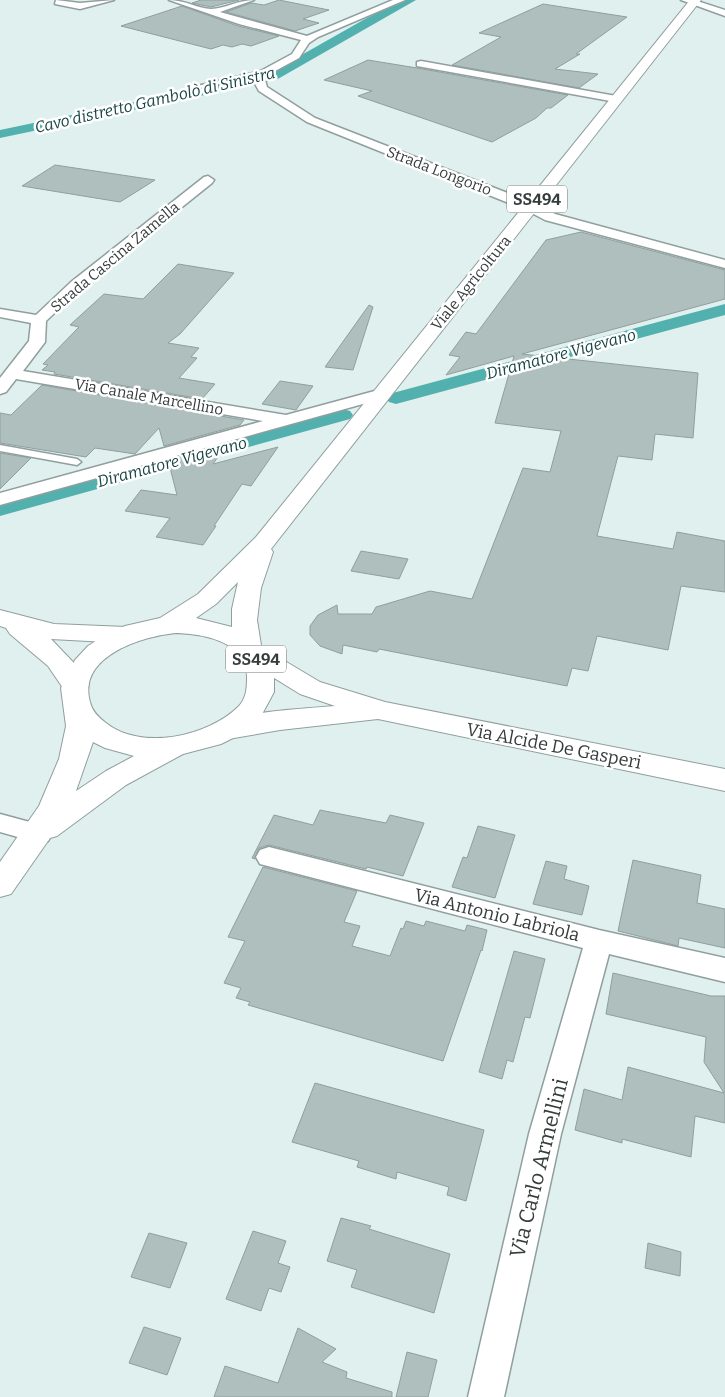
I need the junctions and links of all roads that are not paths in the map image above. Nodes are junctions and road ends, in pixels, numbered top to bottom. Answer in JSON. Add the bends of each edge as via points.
{"nodes":[{"id":1,"x":110,"y":0,"type":"edge"},
{"id":2,"x":173,"y":0,"type":"edge"},
{"id":3,"x":250,"y":0,"type":"edge"},
{"id":4,"x":401,"y":0,"type":"edge"},
{"id":5,"x":692,"y":1,"type":"edge"},
{"id":6,"x":58,"y":2,"type":"dead end"},
{"id":7,"x":212,"y":12,"type":"junction"},
{"id":8,"x":725,"y":13,"type":"edge"},
{"id":9,"x":308,"y":40,"type":"junction"},
{"id":10,"x":421,"y":64,"type":"dead end"},
{"id":11,"x":260,"y":78,"type":"junction"},
{"id":12,"x":200,"y":86,"type":"dead end"},
{"id":13,"x":616,"y":99,"type":"junction"},
{"id":14,"x":208,"y":180,"type":"dead end"},
{"id":15,"x":531,"y":207,"type":"junction"},
{"id":16,"x":725,"y":264,"type":"edge"},
{"id":17,"x":0,"y":313,"type":"edge"},
{"id":18,"x":39,"y":320,"type":"junction"},
{"id":19,"x":12,"y":374,"type":"junction"},
{"id":20,"x":0,"y":389,"type":"edge"},
{"id":21,"x":380,"y":396,"type":"junction"},
{"id":22,"x":286,"y":420,"type":"junction"},
{"id":23,"x":0,"y":448,"type":"edge"},
{"id":24,"x":77,"y":462,"type":"dead end"},
{"id":25,"x":0,"y":499,"type":"edge"},
{"id":26,"x":264,"y":542,"type":"junction"},
{"id":27,"x":5,"y":620,"type":"edge"},
{"id":28,"x":168,"y":625,"type":"junction"},
{"id":29,"x":126,"y":635,"type":"junction"},
{"id":30,"x":251,"y":651,"type":"junction"},
{"id":31,"x":75,"y":685,"type":"junction"},
{"id":32,"x":382,"y":711,"type":"junction"},
{"id":33,"x":80,"y":714,"type":"junction"},
{"id":34,"x":228,"y":729,"type":"junction"},
{"id":35,"x":176,"y":747,"type":"junction"},
{"id":36,"x":725,"y":780,"type":"edge"},
{"id":37,"x":0,"y":823,"type":"edge"},
{"id":38,"x":39,"y":834,"type":"junction"},
{"id":39,"x":269,"y":857,"type":"dead end"},
{"id":40,"x":0,"y":885,"type":"edge"},
{"id":41,"x":599,"y":941,"type":"junction"},
{"id":42,"x":725,"y":970,"type":"edge"},
{"id":43,"x":486,"y":1397,"type":"edge"}],
"edges":[{"from":1,"to":6,"type":"street","via":[[80,6]]},
{"from":2,"to":7,"type":"street"},
{"from":3,"to":7,"type":"street"},
{"from":4,"to":9,"type":"street"},
{"from":5,"to":8,"type":"street"},
{"from":5,"to":13,"type":"main road","name":"Viale Agricoltura","number":"SS494"},
{"from":7,"to":9,"type":"street"},
{"from":9,"to":11,"type":"street","via":[[296,56]]},
{"from":10,"to":13,"type":"street"},
{"from":11,"to":12,"type":"lane"},
{"from":11,"to":15,"type":"street","name":"Strada Longorio","via":[[263,89],[311,120]]},
{"from":13,"to":15,"type":"main road","name":"Viale Agricoltura","number":"SS494"},
{"from":14,"to":18,"type":"street","name":"Strada Cascina Zamella","via":[[76,285]]},
{"from":15,"to":16,"type":"street","name":"Strada Longorio","via":[[550,217]]},
{"from":15,"to":21,"type":"main road","name":"Viale Agricoltura","number":"SS494"},
{"from":17,"to":18,"type":"street"},
{"from":18,"to":19,"type":"street","name":"Strada Cascina Zamella","via":[[37,342]]},
{"from":19,"to":20,"type":"street","name":"Strada Cascina Zamella"},
{"from":19,"to":22,"type":"street","name":"Via Canale Marcellino"},
{"from":21,"to":22,"type":"street"},
{"from":21,"to":26,"type":"main road","name":"Viale Agricoltura","number":"SS494"},
{"from":22,"to":25,"type":"street"},
{"from":23,"to":24,"type":"lane"},
{"from":26,"to":28,"type":"main road","name":"Viale Agricoltura","number":"SS494","via":[[207,599]]},
{"from":26,"to":30,"type":"main road","name":"Viale Agricoltura","number":"SS494","via":[[243,610]]},
{"from":27,"to":29,"type":"main road","via":[[54,632]]},
{"from":27,"to":31,"type":"main road","via":[[46,647]]},
{"from":28,"to":29,"type":"main road","name":"Viale Agricoltura","number":"SS494"},
{"from":28,"to":30,"type":"main road","name":"Viale Agricoltura","number":"SS494","via":[[213,629],[232,636]]},
{"from":29,"to":31,"type":"main road","name":"Viale Agricoltura","number":"SS494","via":[[92,656]]},
{"from":30,"to":32,"type":"main road","name":"Via Alcide De Gasperi","via":[[310,688]]},
{"from":30,"to":34,"type":"main road","name":"Viale Agricoltura","number":"SS494","via":[[261,669],[262,685],[257,701]]},
{"from":31,"to":33,"type":"main road","name":"Viale Agricoltura","number":"SS494","via":[[75,700]]},
{"from":32,"to":34,"type":"main road","name":"Via Alcide De Gasperi","via":[[280,720]]},
{"from":32,"to":36,"type":"main road","name":"Via Alcide De Gasperi"},
{"from":33,"to":35,"type":"main road","name":"Viale Agricoltura","number":"SS494","via":[[95,730],[117,742],[145,748]]},
{"from":33,"to":38,"type":"main road","name":"Viale Agricoltura","number":"SS494","via":[[72,766]]},
{"from":34,"to":35,"type":"main road","name":"Viale Agricoltura","number":"SS494","via":[[204,741]]},
{"from":35,"to":38,"type":"main road","name":"Viale Agricoltura","number":"SS494","via":[[116,778]]},
{"from":37,"to":38,"type":"street"},
{"from":38,"to":40,"type":"main road","name":"Viale Agricoltura","number":"SS494"},
{"from":39,"to":41,"type":"street","name":"Via Antonio Labriola"},
{"from":41,"to":42,"type":"street","name":"Via Antonio Labriola"},
{"from":41,"to":43,"type":"street","name":"Via Carlo Armellini","via":[[545,1134]]}]}
